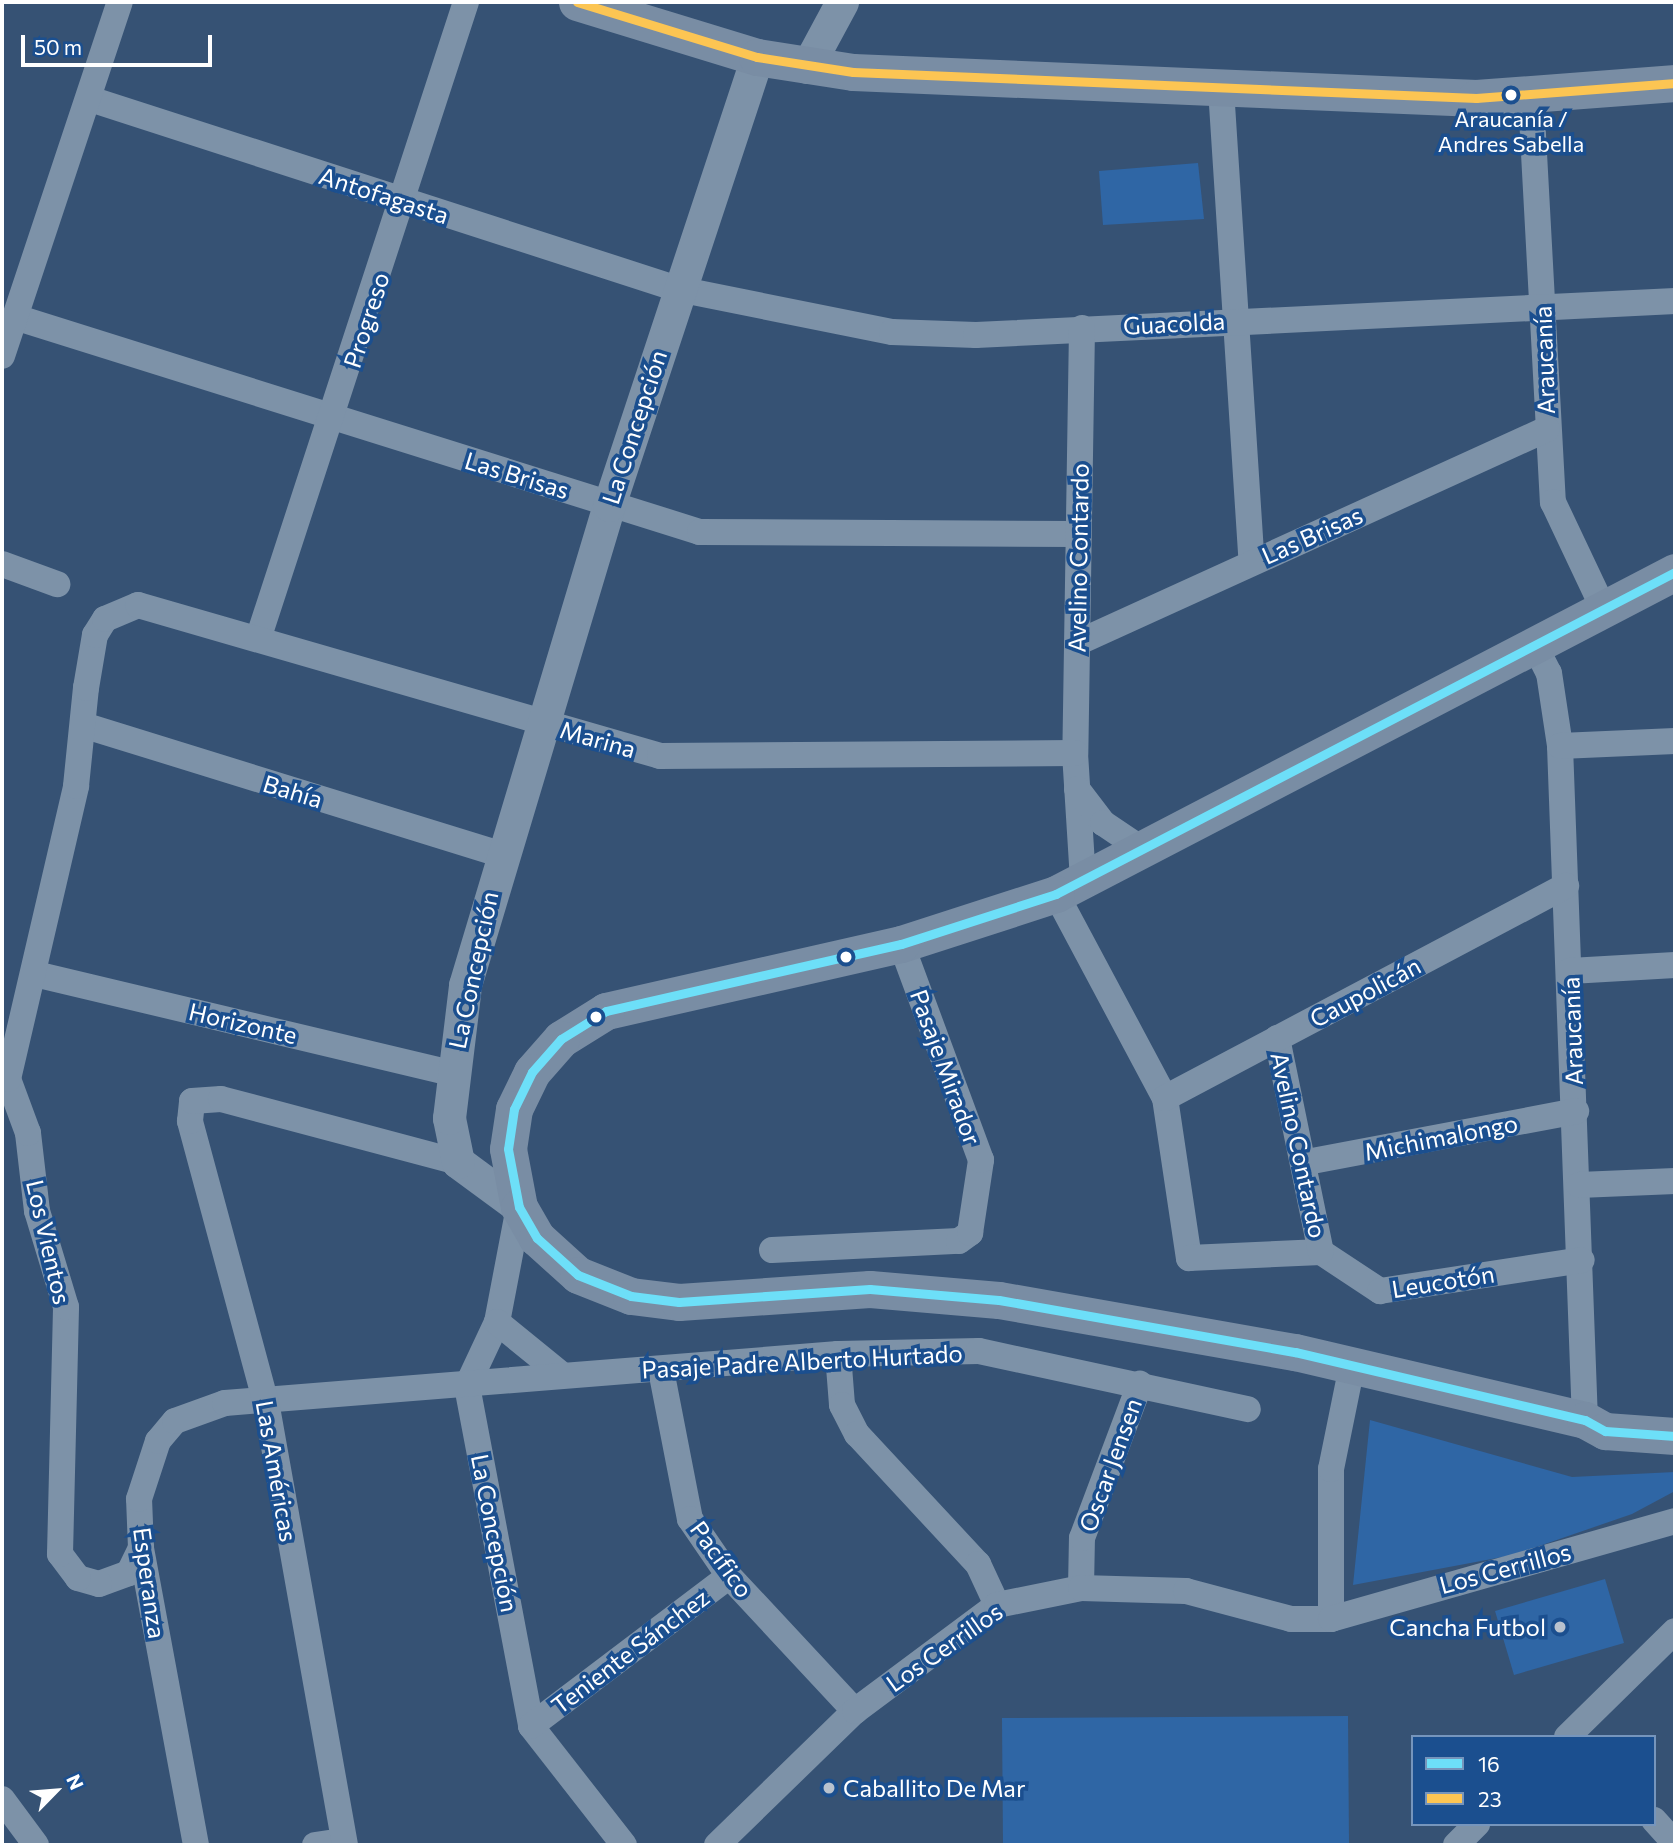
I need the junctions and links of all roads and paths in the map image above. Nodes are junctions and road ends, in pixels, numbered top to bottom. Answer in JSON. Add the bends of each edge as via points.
{"nodes":[{"id":1,"x":120,"y":2,"type":"edge"},
{"id":2,"x":466,"y":2,"type":"edge"},
{"id":3,"x":578,"y":2,"type":"edge"},
{"id":4,"x":842,"y":2,"type":"edge"},
{"id":5,"x":757,"y":57,"type":"junction"},
{"id":6,"x":807,"y":67,"type":"junction"},
{"id":7,"x":1675,"y":83,"type":"edge"},
{"id":8,"x":1221,"y":89,"type":"junction"},
{"id":9,"x":1531,"y":97,"type":"junction"},
{"id":10,"x":90,"y":99,"type":"junction"},
{"id":11,"x":405,"y":202,"type":"junction"},
{"id":12,"x":678,"y":289,"type":"junction"},
{"id":13,"x":1675,"y":301,"type":"edge"},
{"id":14,"x":1542,"y":306,"type":"junction"},
{"id":15,"x":15,"y":317,"type":"junction"},
{"id":16,"x":1236,"y":319,"type":"junction"},
{"id":17,"x":1082,"y":328,"type":"junction"},
{"id":18,"x":2,"y":356,"type":"edge"},
{"id":19,"x":334,"y":418,"type":"junction"},
{"id":20,"x":1547,"y":429,"type":"junction"},
{"id":21,"x":609,"y":505,"type":"junction"},
{"id":22,"x":1077,"y":534,"type":"junction"},
{"id":23,"x":1252,"y":563,"type":"junction"},
{"id":24,"x":2,"y":564,"type":"edge"},
{"id":25,"x":1675,"y":572,"type":"edge"},
{"id":26,"x":57,"y":584,"type":"dead end"},
{"id":27,"x":138,"y":605,"type":"joint"},
{"id":28,"x":1604,"y":610,"type":"junction"},
{"id":29,"x":259,"y":636,"type":"junction"},
{"id":30,"x":1077,"y":643,"type":"junction"},
{"id":31,"x":1535,"y":646,"type":"junction"},
{"id":32,"x":540,"y":722,"type":"junction"},
{"id":33,"x":86,"y":726,"type":"junction"},
{"id":34,"x":1675,"y":741,"type":"edge"},
{"id":35,"x":1560,"y":746,"type":"junction"},
{"id":36,"x":1075,"y":753,"type":"junction"},
{"id":37,"x":1077,"y":789,"type":"junction"},
{"id":38,"x":1143,"y":850,"type":"junction"},
{"id":39,"x":500,"y":854,"type":"junction"},
{"id":40,"x":1566,"y":886,"type":"junction"},
{"id":41,"x":1069,"y":888,"type":"junction"},
{"id":42,"x":901,"y":944,"type":"junction"},
{"id":43,"x":1675,"y":965,"type":"edge"},
{"id":44,"x":1570,"y":971,"type":"junction"},
{"id":45,"x":35,"y":974,"type":"junction"},
{"id":46,"x":1277,"y":1038,"type":"junction"},
{"id":47,"x":451,"y":1073,"type":"junction"},
{"id":48,"x":1165,"y":1098,"type":"junction"},
{"id":49,"x":1576,"y":1111,"type":"junction"},
{"id":50,"x":1307,"y":1162,"type":"junction"},
{"id":51,"x":458,"y":1163,"type":"junction"},
{"id":52,"x":1675,"y":1181,"type":"edge"},
{"id":53,"x":1579,"y":1185,"type":"junction"},
{"id":54,"x":519,"y":1207,"type":"junction"},
{"id":55,"x":772,"y":1250,"type":"dead end"},
{"id":56,"x":1321,"y":1252,"type":"junction"},
{"id":57,"x":1582,"y":1260,"type":"junction"},
{"id":58,"x":497,"y":1322,"type":"junction"},
{"id":59,"x":838,"y":1354,"type":"junction"},
{"id":60,"x":1352,"y":1366,"type":"junction"},
{"id":61,"x":661,"y":1370,"type":"junction"},
{"id":62,"x":561,"y":1374,"type":"junction"},
{"id":63,"x":1140,"y":1384,"type":"junction"},
{"id":64,"x":467,"y":1386,"type":"junction"},
{"id":65,"x":265,"y":1403,"type":"junction"},
{"id":66,"x":1248,"y":1409,"type":"dead end"},
{"id":67,"x":1675,"y":1413,"type":"edge"},
{"id":68,"x":1585,"y":1420,"type":"junction"},
{"id":69,"x":1675,"y":1436,"type":"edge"},
{"id":70,"x":1675,"y":1521,"type":"edge"},
{"id":71,"x":141,"y":1548,"type":"junction"},
{"id":72,"x":729,"y":1576,"type":"junction"},
{"id":73,"x":1081,"y":1588,"type":"junction"},
{"id":74,"x":997,"y":1605,"type":"junction"},
{"id":75,"x":1331,"y":1619,"type":"junction"},
{"id":76,"x":1675,"y":1631,"type":"edge"},
{"id":77,"x":855,"y":1711,"type":"junction"},
{"id":78,"x":531,"y":1726,"type":"junction"},
{"id":79,"x":1572,"y":1735,"type":"edge"},
{"id":80,"x":2,"y":1799,"type":"edge"},
{"id":81,"x":1656,"y":1823,"type":"edge"},
{"id":82,"x":1475,"y":1826,"type":"edge"},
{"id":83,"x":344,"y":1843,"type":"edge"},
{"id":84,"x":1675,"y":1843,"type":"edge"},
{"id":85,"x":36,"y":1845,"type":"edge"},
{"id":86,"x":196,"y":1845,"type":"edge"},
{"id":87,"x":315,"y":1845,"type":"edge"},
{"id":88,"x":624,"y":1845,"type":"edge"},
{"id":89,"x":717,"y":1845,"type":"edge"},
{"id":90,"x":1456,"y":1845,"type":"edge"}],
"edges":[{"from":1,"to":10,"type":"street"},
{"from":2,"to":11,"type":"street","name":"Progreso"},
{"from":3,"to":5,"type":"main road"},
{"from":4,"to":6,"type":"street"},
{"from":5,"to":6,"type":"main road"},
{"from":5,"to":12,"type":"street","name":"La Concepción"},
{"from":6,"to":8,"type":"main road"},
{"from":7,"to":9,"type":"main road"},
{"from":8,"to":9,"type":"main road"},
{"from":8,"to":16,"type":"street"},
{"from":9,"to":14,"type":"street","name":"Araucanía"},
{"from":10,"to":11,"type":"street","name":"Antofagasta"},
{"from":10,"to":15,"type":"street"},
{"from":11,"to":12,"type":"street","name":"Antofagasta"},
{"from":11,"to":19,"type":"street","name":"Progreso"},
{"from":12,"to":17,"type":"street","name":"Guacolda","via":[[892,332]]},
{"from":12,"to":21,"type":"street","name":"La Concepción"},
{"from":13,"to":14,"type":"street","name":"Guacolda"},
{"from":14,"to":16,"type":"street","name":"Guacolda"},
{"from":14,"to":20,"type":"street","name":"Araucanía"},
{"from":15,"to":18,"type":"street"},
{"from":15,"to":19,"type":"street","name":"Las Brisas"},
{"from":16,"to":17,"type":"street","name":"Guacolda"},
{"from":16,"to":23,"type":"street"},
{"from":17,"to":22,"type":"street","name":"Avelino Contardo"},
{"from":19,"to":21,"type":"street","name":"Las Brisas"},
{"from":19,"to":29,"type":"street","name":"Progreso"},
{"from":20,"to":23,"type":"street","name":"Las Brisas"},
{"from":20,"to":28,"type":"street","name":"Araucanía","via":[[1558,519]]},
{"from":21,"to":22,"type":"street","name":"Las Brisas","via":[[700,532]]},
{"from":21,"to":32,"type":"street","name":"La Concepción"},
{"from":22,"to":30,"type":"street","name":"Avelino Contardo"},
{"from":23,"to":30,"type":"street","name":"Las Brisas"},
{"from":24,"to":26,"type":"street"},
{"from":25,"to":28,"type":"main road"},
{"from":27,"to":29,"type":"street","name":"Marina"},
{"from":27,"to":33,"type":"street","name":"Los Vientos","via":[[105,618],[95,635]]},
{"from":28,"to":31,"type":"main road"},
{"from":29,"to":32,"type":"street","name":"Marina"},
{"from":30,"to":36,"type":"street","name":"Avelino Contardo"},
{"from":31,"to":35,"type":"street","name":"Araucanía","via":[[1554,691]]},
{"from":31,"to":38,"type":"main road"},
{"from":32,"to":36,"type":"street","name":"Marina","via":[[636,751],[684,758]]},
{"from":32,"to":39,"type":"street","name":"La Concepción"},
{"from":33,"to":39,"type":"street","name":"Bahía"},
{"from":33,"to":45,"type":"street","name":"Los Vientos"},
{"from":34,"to":35,"type":"street"},
{"from":35,"to":40,"type":"street","name":"Araucanía"},
{"from":36,"to":37,"type":"street","name":"Avelino Contardo"},
{"from":37,"to":38,"type":"street","via":[[1112,831]]},
{"from":37,"to":41,"type":"street","name":"Avelino Contardo"},
{"from":38,"to":41,"type":"main road"},
{"from":39,"to":47,"type":"street","name":"La Concepción","via":[[464,985]]},
{"from":40,"to":44,"type":"street","name":"Araucanía"},
{"from":40,"to":46,"type":"street","name":"Caupolicán"},
{"from":41,"to":42,"type":"main road"},
{"from":41,"to":48,"type":"street","name":"Avelino Contardo"},
{"from":42,"to":54,"type":"main road","via":[[619,1006],[561,1039],[525,1084],[508,1137]]},
{"from":42,"to":55,"type":"street","name":"Pasaje Mirador","via":[[981,1160],[970,1233],[959,1241]]},
{"from":43,"to":44,"type":"street"},
{"from":44,"to":49,"type":"street","name":"Araucanía"},
{"from":45,"to":47,"type":"street","name":"Horizonte"},
{"from":45,"to":71,"type":"street","name":"Los Vientos","via":[[8,1079],[28,1133],[37,1210],[66,1307],[61,1554],[78,1578],[99,1584],[129,1573]]},
{"from":46,"to":48,"type":"street","name":"Caupolicán"},
{"from":46,"to":50,"type":"street","name":"Avelino Contardo"},
{"from":47,"to":51,"type":"street","name":"La Concepción","via":[[449,1118]]},
{"from":48,"to":56,"type":"street","name":"Avelino Contardo","via":[[1189,1258]]},
{"from":49,"to":50,"type":"street","name":"Michimalongo"},
{"from":49,"to":53,"type":"street","name":"Araucanía"},
{"from":50,"to":56,"type":"street","name":"Avelino Contardo"},
{"from":51,"to":54,"type":"street"},
{"from":51,"to":65,"type":"street","name":"Las Américas","via":[[221,1099],[192,1101],[190,1122]]},
{"from":52,"to":53,"type":"street"},
{"from":53,"to":57,"type":"street","name":"Araucanía"},
{"from":54,"to":58,"type":"street"},
{"from":54,"to":60,"type":"main road","via":[[562,1263],[631,1296],[679,1301],[870,1289],[951,1293],[1161,1325]]},
{"from":56,"to":57,"type":"street","name":"Leucotón","via":[[1380,1291]]},
{"from":57,"to":68,"type":"street","name":"Araucanía"},
{"from":58,"to":62,"type":"street"},
{"from":58,"to":64,"type":"street"},
{"from":59,"to":61,"type":"street","name":"Pasaje Padre Alberto Hurtado"},
{"from":59,"to":63,"type":"street","name":"Pasaje Padre Alberto Hurtado","via":[[979,1351]]},
{"from":59,"to":74,"type":"street","via":[[842,1405],[857,1434],[978,1564]]},
{"from":60,"to":68,"type":"main road"},
{"from":60,"to":75,"type":"street","via":[[1331,1469]]},
{"from":61,"to":62,"type":"street","name":"Pasaje Padre Alberto Hurtado"},
{"from":61,"to":72,"type":"street","name":"Pacífico","via":[[690,1519]]},
{"from":62,"to":64,"type":"street","name":"Pasaje Padre Alberto Hurtado"},
{"from":63,"to":66,"type":"street","name":"Pasaje Padre Alberto Hurtado"},
{"from":63,"to":73,"type":"street","name":"Oscar Jensen","via":[[1082,1538]]},
{"from":64,"to":65,"type":"street","name":"Pasaje Padre Alberto Hurtado"},
{"from":64,"to":78,"type":"street","name":"La Concepción"},
{"from":65,"to":71,"type":"street","name":"Esperanza","via":[[225,1403],[175,1421],[158,1441],[139,1499]]},
{"from":65,"to":83,"type":"street","name":"Las Américas"},
{"from":67,"to":68,"type":"main road"},
{"from":68,"to":69,"type":"main road","via":[[1628,1435]]},
{"from":70,"to":75,"type":"street","name":"Los Cerrillos"},
{"from":71,"to":86,"type":"street","name":"Esperanza"},
{"from":72,"to":77,"type":"street","name":"Pacífico"},
{"from":72,"to":78,"type":"street","name":"Teniente Sánchez"},
{"from":73,"to":74,"type":"street","name":"Los Cerrillos"},
{"from":73,"to":75,"type":"street","name":"Los Cerrillos","via":[[1186,1591],[1291,1619]]},
{"from":74,"to":77,"type":"street","name":"Los Cerrillos"},
{"from":76,"to":79,"type":"street"},
{"from":77,"to":89,"type":"street","name":"Los Cerrillos"},
{"from":78,"to":88,"type":"street","name":"La Concepción"},
{"from":80,"to":85,"type":"street"},
{"from":81,"to":84,"type":"street"},
{"from":82,"to":90,"type":"street"},
{"from":83,"to":87,"type":"street"}]}
